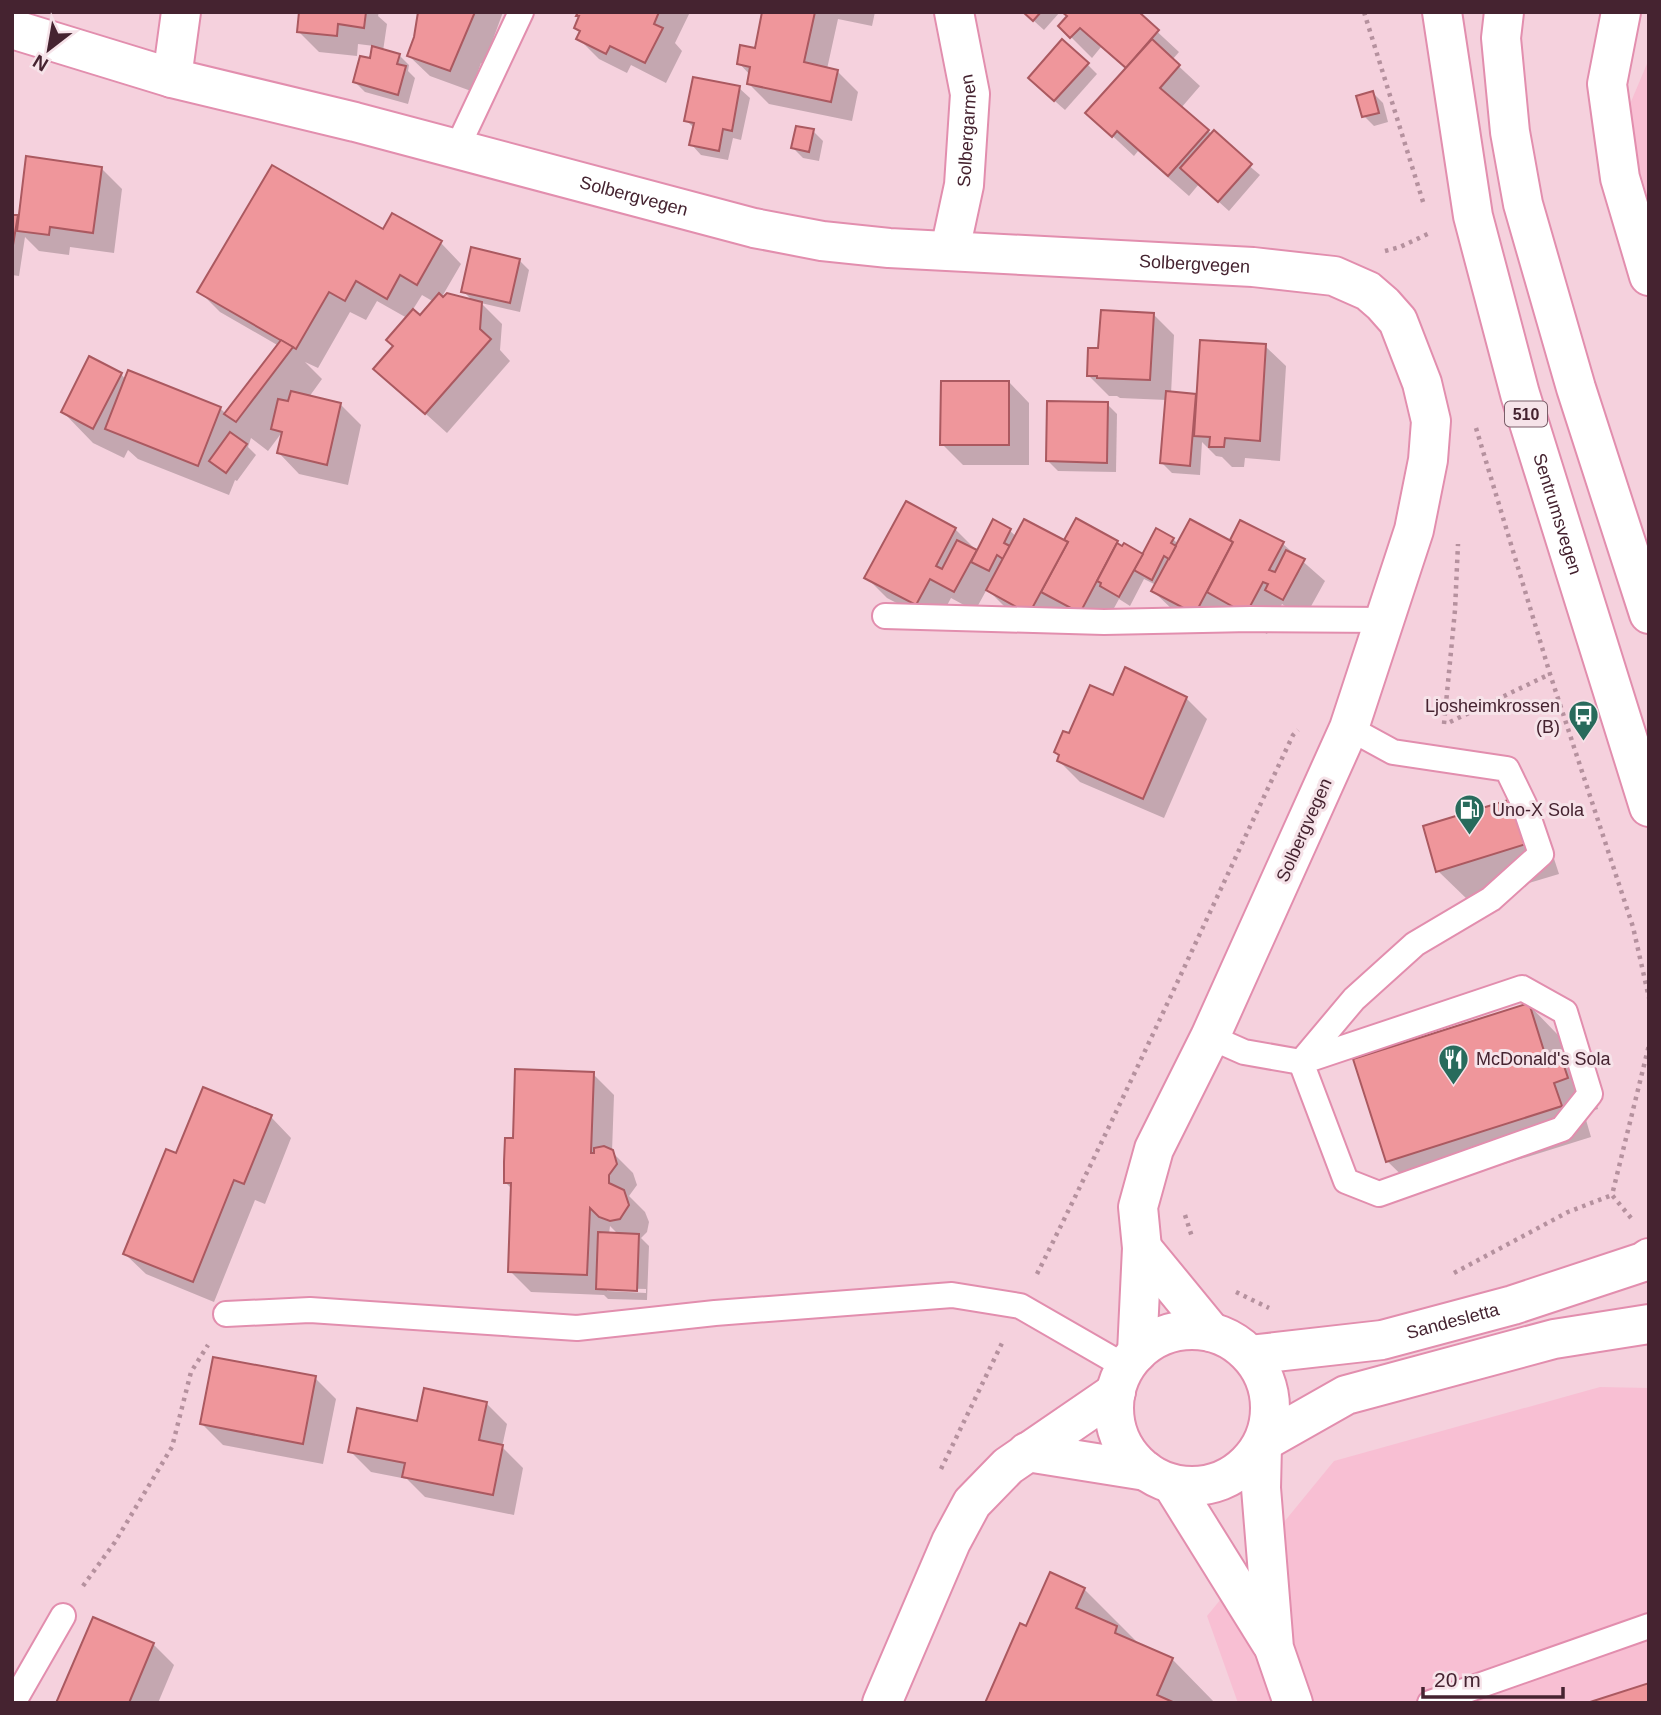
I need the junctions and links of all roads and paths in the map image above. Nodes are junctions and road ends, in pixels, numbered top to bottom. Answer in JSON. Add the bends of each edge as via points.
{"nodes":[{"id":1,"x":181,"y":12,"type":"edge"},
{"id":2,"x":521,"y":12,"type":"edge"},
{"id":3,"x":954,"y":12,"type":"edge"},
{"id":4,"x":1364,"y":12,"type":"edge"},
{"id":5,"x":1442,"y":12,"type":"edge"},
{"id":6,"x":1504,"y":12,"type":"edge"},
{"id":7,"x":1621,"y":12,"type":"edge"},
{"id":8,"x":12,"y":29,"type":"edge"},
{"id":9,"x":172,"y":78,"type":"junction"},
{"id":10,"x":457,"y":148,"type":"junction"},
{"id":11,"x":1425,"y":206,"type":"dead end"},
{"id":12,"x":1429,"y":219,"type":"dead end"},
{"id":13,"x":1436,"y":244,"type":"dead end"},
{"id":14,"x":950,"y":250,"type":"junction"},
{"id":15,"x":1649,"y":276,"type":"edge"},
{"id":16,"x":1474,"y":418,"type":"dead end"},
{"id":17,"x":1477,"y":430,"type":"junction"},
{"id":18,"x":1473,"y":443,"type":"dead end"},
{"id":19,"x":1458,"y":541,"type":"dead end"},
{"id":20,"x":1649,"y":614,"type":"edge"},
{"id":21,"x":885,"y":616,"type":"dead end"},
{"id":22,"x":1386,"y":620,"type":"junction"},
{"id":23,"x":1444,"y":725,"type":"dead end"},
{"id":24,"x":1349,"y":729,"type":"junction"},
{"id":25,"x":1649,"y":807,"type":"edge"},
{"id":26,"x":1649,"y":998,"type":"edge"},
{"id":27,"x":1210,"y":1037,"type":"junction"},
{"id":28,"x":1649,"y":1045,"type":"edge"},
{"id":29,"x":1301,"y":1062,"type":"junction"},
{"id":30,"x":1633,"y":1220,"type":"dead end"},
{"id":31,"x":1142,"y":1248,"type":"junction"},
{"id":32,"x":1649,"y":1258,"type":"edge"},
{"id":33,"x":1020,"y":1306,"type":"junction"},
{"id":34,"x":226,"y":1314,"type":"joint"},
{"id":35,"x":1649,"y":1324,"type":"edge"},
{"id":36,"x":1211,"y":1332,"type":"junction"},
{"id":37,"x":1250,"y":1355,"type":"junction"},
{"id":38,"x":1126,"y":1371,"type":"junction"},
{"id":39,"x":1263,"y":1443,"type":"junction"},
{"id":40,"x":1027,"y":1452,"type":"junction"},
{"id":41,"x":938,"y":1476,"type":"dead end"},
{"id":42,"x":1159,"y":1477,"type":"junction"},
{"id":43,"x":62,"y":1616,"type":"joint"},
{"id":44,"x":1649,"y":1626,"type":"edge"},
{"id":45,"x":1274,"y":1648,"type":"junction"},
{"id":46,"x":13,"y":1703,"type":"edge"},
{"id":47,"x":882,"y":1703,"type":"edge"},
{"id":48,"x":1293,"y":1703,"type":"edge"},
{"id":49,"x":1430,"y":1703,"type":"edge"}],
"edges":[{"from":1,"to":9,"type":"street"},
{"from":2,"to":10,"type":"lane"},
{"from":3,"to":14,"type":"street","name":"Solbergarmen","via":[[970,94],[964,186]]},
{"from":4,"to":11,"type":"path"},
{"from":5,"to":25,"type":"street","name":"Sentrumsvegen","number":"510","via":[[1476,229],[1520,394]]},
{"from":6,"to":20,"type":"street","via":[[1501,38],[1510,132],[1523,204]]},
{"from":7,"to":15,"type":"street","via":[[1607,84],[1620,178]]},
{"from":8,"to":9,"type":"street","name":"Solbergvegen"},
{"from":9,"to":10,"type":"street","name":"Solbergvegen"},
{"from":10,"to":14,"type":"street","name":"Solbergvegen","via":[[754,228],[822,241]]},
{"from":12,"to":13,"type":"path"},
{"from":14,"to":22,"type":"street","name":"Solbergvegen","via":[[1253,267],[1334,276],[1376,298],[1398,321],[1422,383],[1431,422],[1414,530]]},
{"from":16,"to":17,"type":"path"},
{"from":17,"to":18,"type":"path"},
{"from":17,"to":26,"type":"path","via":[[1633,927]]},
{"from":19,"to":23,"type":"path"},
{"from":21,"to":22,"type":"lane","via":[[1104,622]]},
{"from":22,"to":24,"type":"street","name":"Solbergvegen"},
{"from":24,"to":27,"type":"street","name":"Solbergvegen"},
{"from":24,"to":29,"type":"lane","via":[[1393,752],[1507,769],[1541,854],[1492,899],[1415,944],[1354,999]]},
{"from":24,"to":33,"type":"path","via":[[1305,724],[1293,735],[1110,1128]]},
{"from":27,"to":29,"type":"lane","via":[[1244,1052]]},
{"from":27,"to":31,"type":"street","name":"Solbergvegen","via":[[1154,1149],[1138,1207]]},
{"from":28,"to":30,"type":"path","via":[[1612,1195]]},
{"from":29,"to":29,"type":"lane","via":[[1346,1181],[1379,1194],[1562,1129],[1590,1094],[1565,1012],[1522,988]]},
{"from":31,"to":36,"type":"street"},
{"from":31,"to":38,"type":"street","name":"Solbergvegen"},
{"from":32,"to":37,"type":"street","name":"Sandesletta","via":[[1513,1305],[1382,1340]]},
{"from":33,"to":34,"type":"lane","via":[[952,1295],[577,1328],[310,1310]]},
{"from":33,"to":38,"type":"lane"},
{"from":33,"to":41,"type":"path"},
{"from":34,"to":43,"type":"path","via":[[191,1372],[172,1447],[115,1542]]},
{"from":35,"to":39,"type":"street","via":[[1554,1339],[1346,1395]]},
{"from":36,"to":37,"type":"street"},
{"from":36,"to":38,"type":"street","via":[[1185,1330],[1159,1337]]},
{"from":37,"to":39,"type":"street","via":[[1266,1382],[1271,1412]]},
{"from":38,"to":40,"type":"street"},
{"from":38,"to":42,"type":"street","via":[[1114,1415],[1119,1436],[1130,1456]]},
{"from":39,"to":42,"type":"street","via":[[1239,1472],[1207,1486]]},
{"from":39,"to":45,"type":"street","via":[[1261,1488]]},
{"from":40,"to":42,"type":"street"},
{"from":40,"to":47,"type":"street","via":[[972,1503]]},
{"from":42,"to":45,"type":"street"},
{"from":43,"to":46,"type":"lane"},
{"from":44,"to":49,"type":"lane"},
{"from":45,"to":48,"type":"street"}]}
